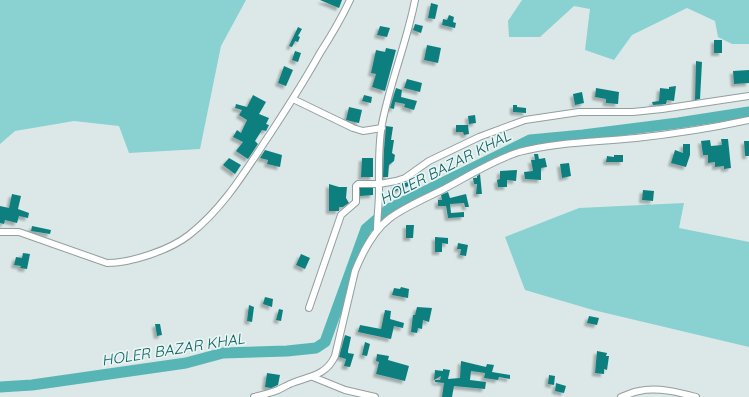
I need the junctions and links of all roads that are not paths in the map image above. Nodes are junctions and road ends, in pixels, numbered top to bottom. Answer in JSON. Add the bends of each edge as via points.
{"nodes":[{"id":1,"x":350,"y":0,"type":"edge"},
{"id":2,"x":415,"y":0,"type":"edge"},
{"id":3,"x":749,"y":96,"type":"edge"},
{"id":4,"x":293,"y":99,"type":"junction"},
{"id":5,"x":749,"y":120,"type":"edge"},
{"id":6,"x":382,"y":128,"type":"junction"},
{"id":7,"x":379,"y":184,"type":"junction"},
{"id":8,"x":377,"y":229,"type":"junction"},
{"id":9,"x":0,"y":232,"type":"edge"},
{"id":10,"x":309,"y":308,"type":"dead end"},
{"id":11,"x":313,"y":377,"type":"junction"},
{"id":12,"x":254,"y":397,"type":"edge"},
{"id":13,"x":375,"y":397,"type":"edge"},
{"id":14,"x":621,"y":397,"type":"edge"},
{"id":15,"x":696,"y":397,"type":"edge"}],
"edges":[{"from":1,"to":4,"type":"street"},
{"from":2,"to":6,"type":"street"},
{"from":3,"to":7,"type":"street","via":[[662,109],[579,112],[525,120],[479,137],[429,161],[405,178]]},
{"from":4,"to":6,"type":"street","via":[[353,128],[364,131]]},
{"from":4,"to":9,"type":"street","via":[[229,195],[188,236],[156,252],[133,260],[107,263],[19,232]]},
{"from":5,"to":8,"type":"street","via":[[636,138],[542,147],[517,153],[403,210]]},
{"from":6,"to":7,"type":"street","via":[[378,160]]},
{"from":7,"to":8,"type":"street"},
{"from":7,"to":10,"type":"street","via":[[356,186],[356,202],[341,215]]},
{"from":8,"to":11,"type":"street","via":[[355,270],[333,360],[326,369]]},
{"from":11,"to":12,"type":"street"},
{"from":11,"to":13,"type":"street","via":[[345,390]]},
{"from":14,"to":15,"type":"street","via":[[639,391],[655,390]]}]}
